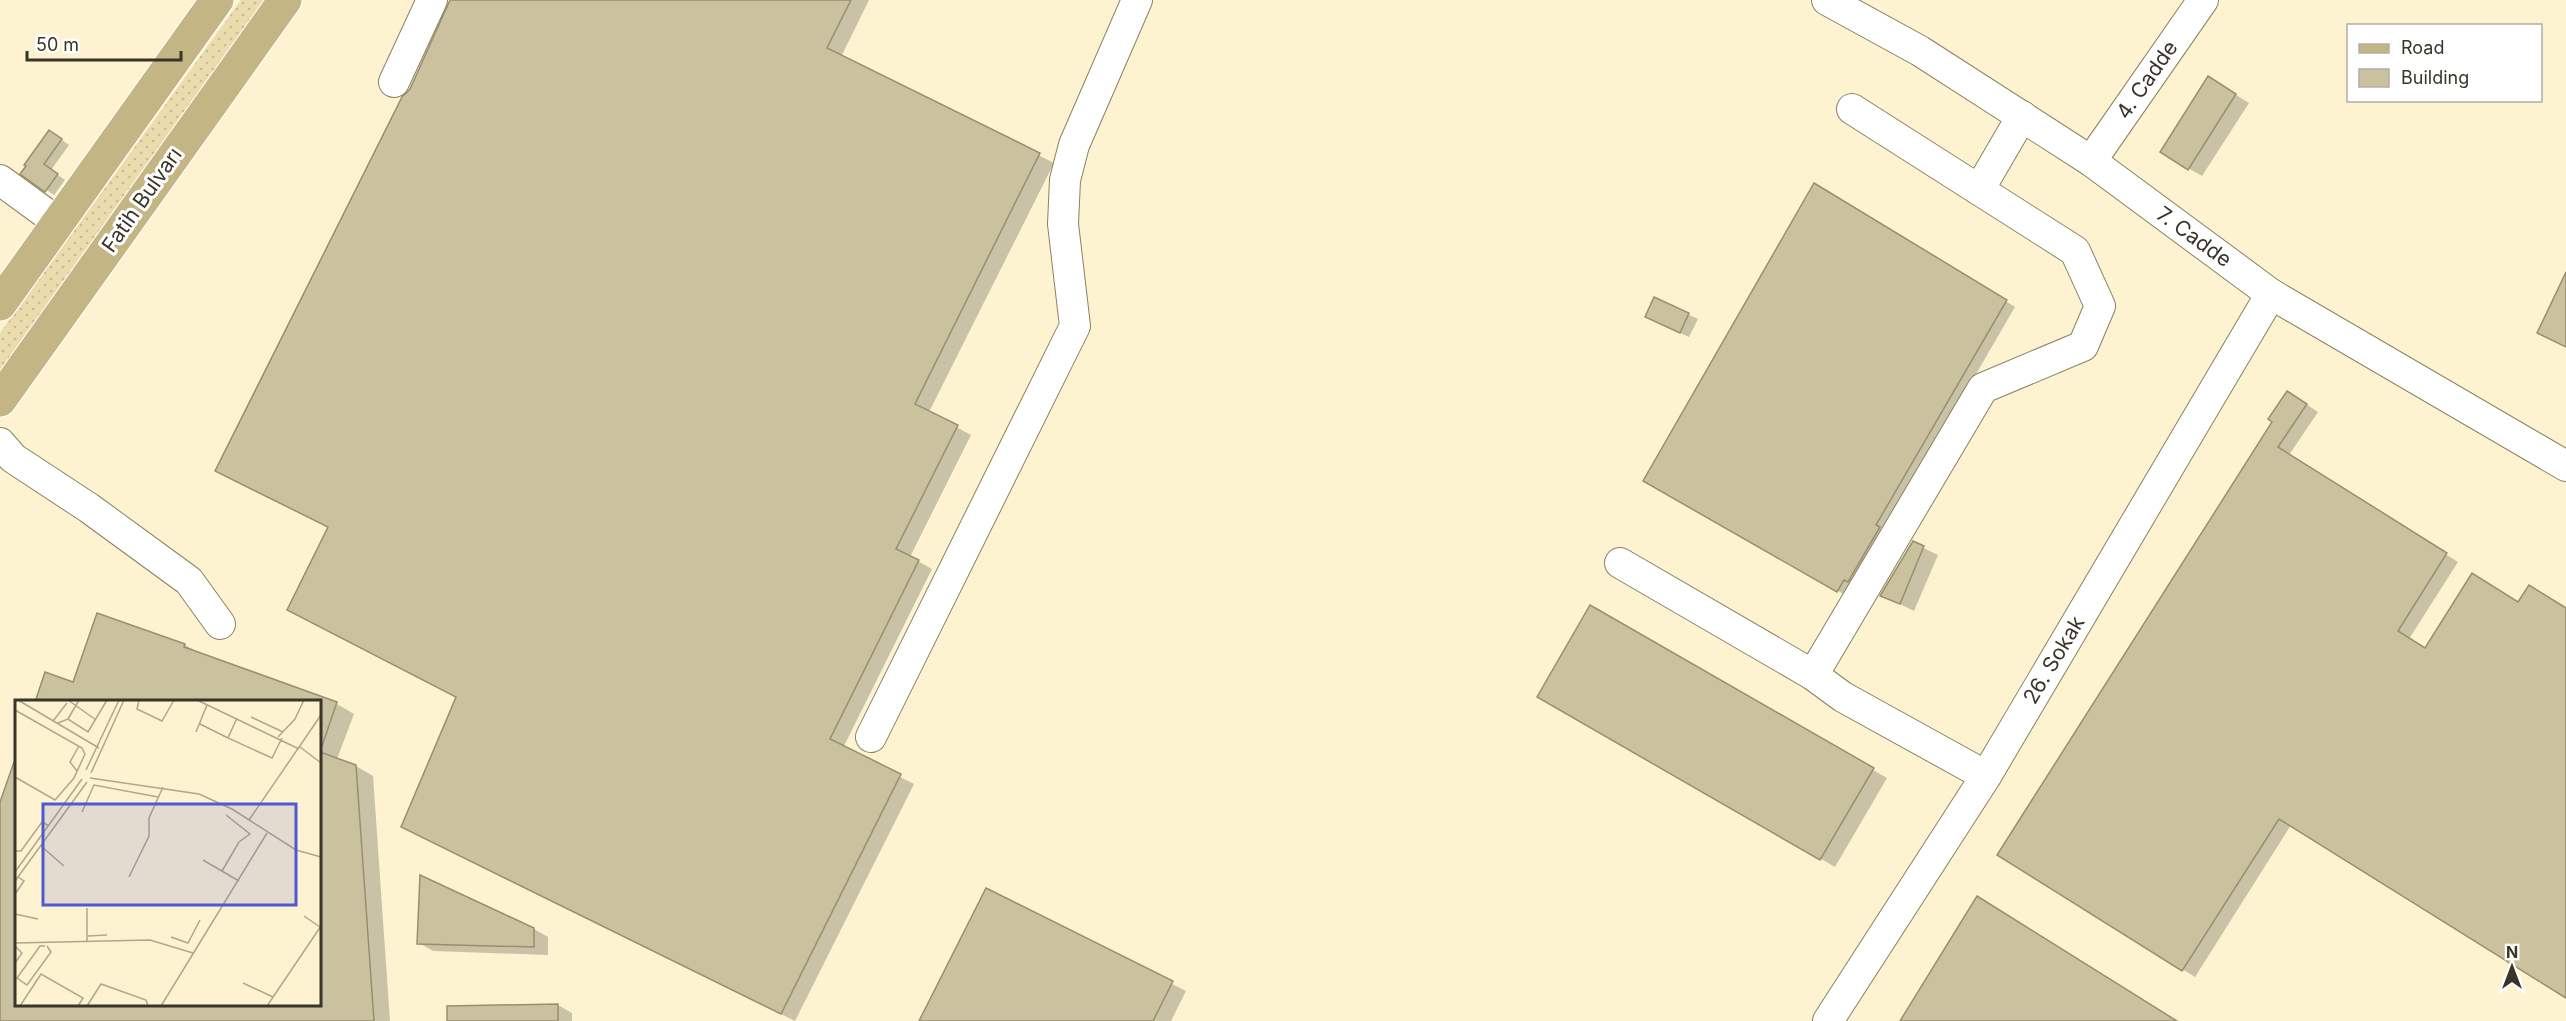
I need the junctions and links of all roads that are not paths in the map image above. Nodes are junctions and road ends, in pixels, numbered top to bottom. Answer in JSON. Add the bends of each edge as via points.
{"nodes":[{"id":1,"x":217,"y":0,"type":"edge"},
{"id":2,"x":285,"y":0,"type":"edge"},
{"id":3,"x":432,"y":0,"type":"edge"},
{"id":4,"x":1137,"y":0,"type":"edge"},
{"id":5,"x":1827,"y":0,"type":"edge"},
{"id":6,"x":2203,"y":0,"type":"edge"},
{"id":7,"x":394,"y":82,"type":"dead end"},
{"id":8,"x":1852,"y":109,"type":"dead end"},
{"id":9,"x":2022,"y":116,"type":"junction"},
{"id":10,"x":2091,"y":161,"type":"junction"},
{"id":11,"x":0,"y":180,"type":"edge"},
{"id":12,"x":1979,"y":190,"type":"junction"},
{"id":13,"x":59,"y":223,"type":"junction"},
{"id":14,"x":2271,"y":294,"type":"junction"},
{"id":15,"x":0,"y":304,"type":"edge"},
{"id":16,"x":0,"y":400,"type":"edge"},
{"id":17,"x":0,"y":443,"type":"edge"},
{"id":18,"x":2566,"y":466,"type":"edge"},
{"id":19,"x":1620,"y":563,"type":"dead end"},
{"id":20,"x":220,"y":624,"type":"dead end"},
{"id":21,"x":1813,"y":675,"type":"junction"},
{"id":22,"x":872,"y":737,"type":"dead end"},
{"id":23,"x":1986,"y":776,"type":"junction"},
{"id":24,"x":1828,"y":1021,"type":"edge"}],
"edges":[{"from":1,"to":13,"type":"main road"},
{"from":2,"to":16,"type":"main road","name":"Fatih Bulvarı"},
{"from":3,"to":7,"type":"street"},
{"from":4,"to":22,"type":"street","via":[[1074,145],[1065,180],[1063,224],[1075,326]]},
{"from":5,"to":9,"type":"street","name":"7. Cadde","via":[[1920,51]]},
{"from":6,"to":10,"type":"street","name":"4. Cadde"},
{"from":8,"to":12,"type":"street"},
{"from":9,"to":10,"type":"street","name":"7. Cadde"},
{"from":9,"to":12,"type":"street"},
{"from":10,"to":14,"type":"street","name":"7. Cadde"},
{"from":11,"to":13,"type":"street"},
{"from":12,"to":21,"type":"street","via":[[2075,251],[2100,306],[2083,346],[1983,388]]},
{"from":13,"to":15,"type":"main road"},
{"from":14,"to":18,"type":"street","name":"7. Cadde"},
{"from":14,"to":23,"type":"street","name":"26. Sokak"},
{"from":17,"to":20,"type":"street","via":[[13,458],[189,581]]},
{"from":19,"to":21,"type":"street"},
{"from":21,"to":23,"type":"street","via":[[1842,697]]},
{"from":23,"to":24,"type":"street","name":"26. Sokak"}]}
